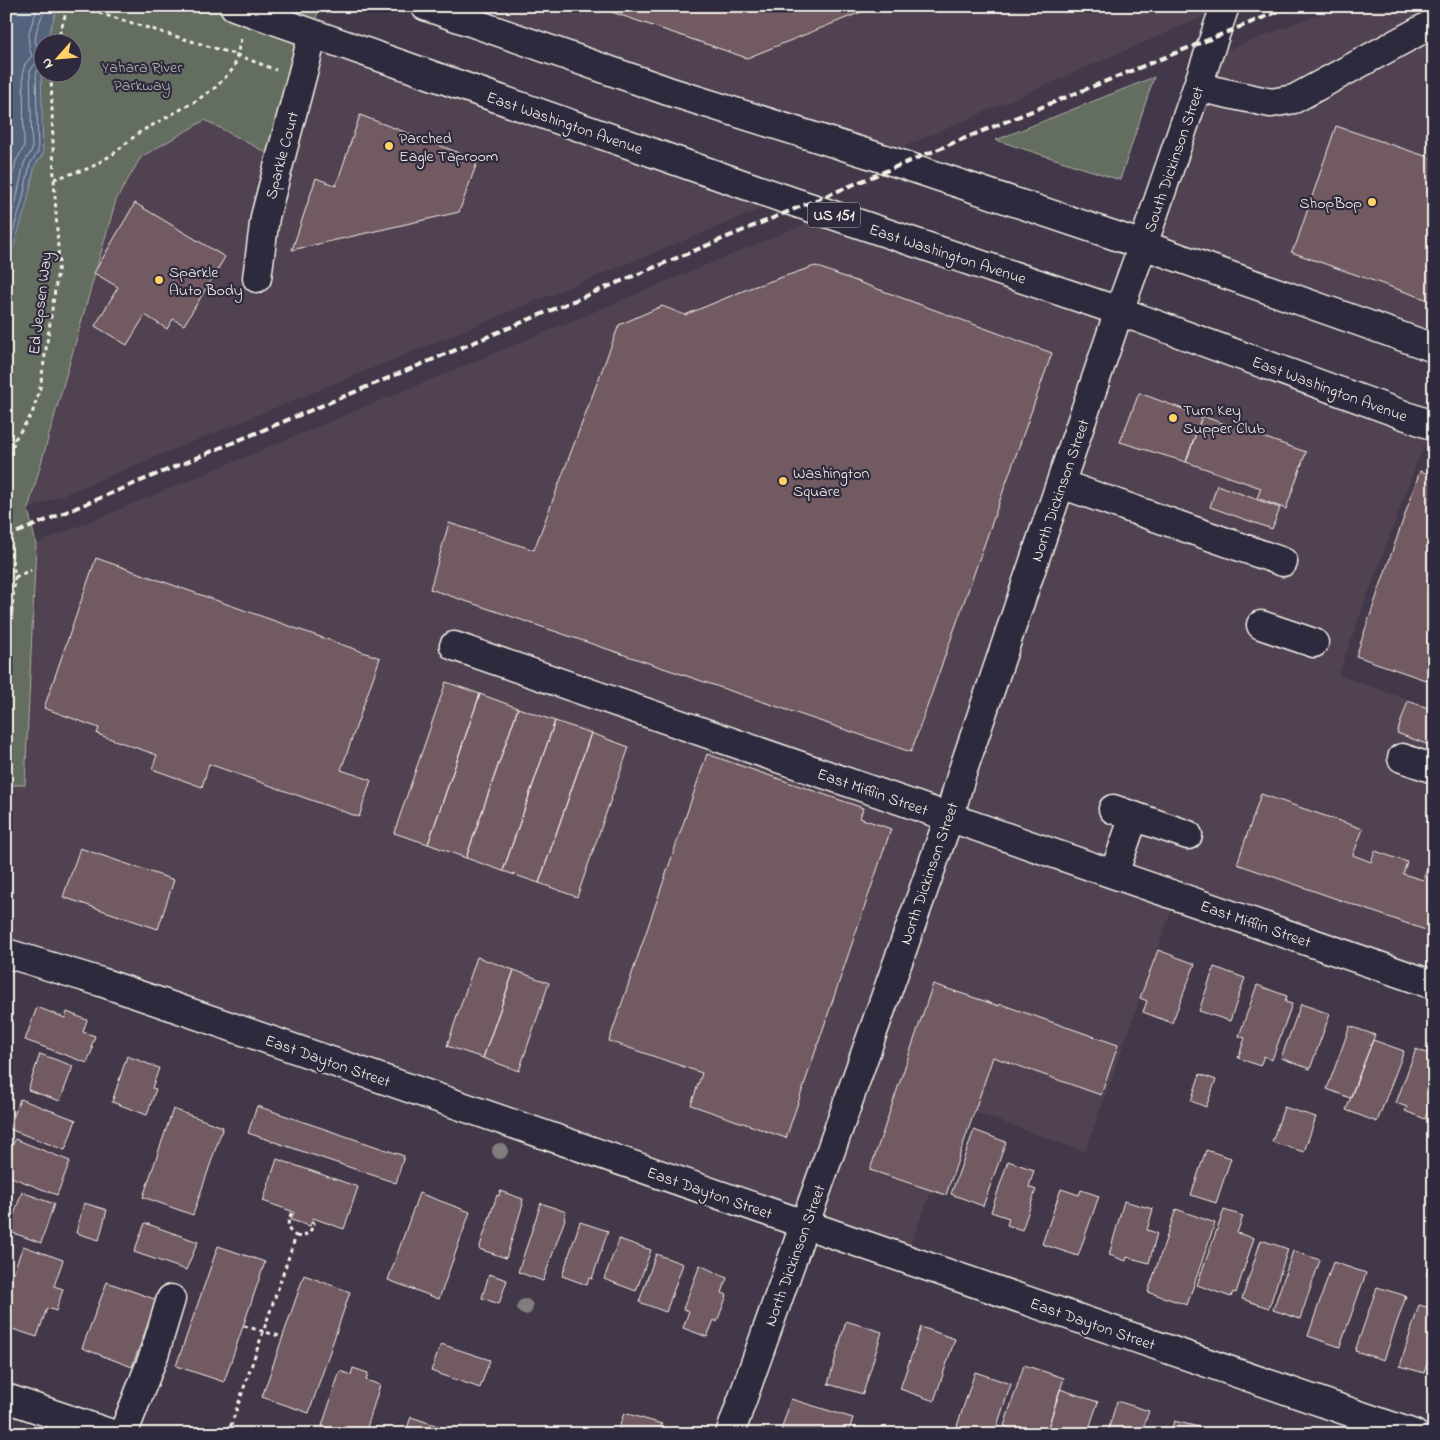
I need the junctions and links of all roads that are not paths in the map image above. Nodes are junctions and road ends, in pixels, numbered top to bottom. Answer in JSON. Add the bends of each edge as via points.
{"nodes":[{"id":1,"x":427,"y":6,"type":"edge"},
{"id":2,"x":1225,"y":6,"type":"edge"},
{"id":3,"x":241,"y":9,"type":"edge"},
{"id":4,"x":1434,"y":23,"type":"edge"},
{"id":5,"x":313,"y":34,"type":"junction"},
{"id":6,"x":1197,"y":87,"type":"junction"},
{"id":7,"x":1144,"y":245,"type":"junction"},
{"id":8,"x":257,"y":278,"type":"dead end"},
{"id":9,"x":1119,"y":311,"type":"junction"},
{"id":10,"x":1434,"y":348,"type":"edge"},
{"id":11,"x":1434,"y":426,"type":"edge"},
{"id":12,"x":1060,"y":484,"type":"junction"},
{"id":13,"x":1283,"y":562,"type":"dead end"},
{"id":14,"x":1261,"y":625,"type":"dead end"},
{"id":15,"x":1314,"y":643,"type":"dead end"},
{"id":16,"x":454,"y":646,"type":"dead end"},
{"id":17,"x":1402,"y":758,"type":"dead end"},
{"id":18,"x":1434,"y":769,"type":"edge"},
{"id":19,"x":949,"y":818,"type":"junction"},
{"id":20,"x":1188,"y":835,"type":"dead end"},
{"id":21,"x":1114,"y":874,"type":"junction"},
{"id":22,"x":6,"y":953,"type":"edge"},
{"id":23,"x":1434,"y":985,"type":"edge"},
{"id":24,"x":805,"y":1224,"type":"junction"},
{"id":25,"x":171,"y":1299,"type":"dead end"},
{"id":26,"x":6,"y":1398,"type":"edge"},
{"id":27,"x":112,"y":1434,"type":"edge"},
{"id":28,"x":123,"y":1434,"type":"edge"},
{"id":29,"x":730,"y":1434,"type":"edge"},
{"id":30,"x":1414,"y":1434,"type":"edge"}],
"edges":[{"from":1,"to":7,"type":"street","via":[[668,91]]},
{"from":2,"to":6,"type":"street","name":"South Dickinson Street"},
{"from":3,"to":5,"type":"street","name":"East Washington Avenue","number":"US 151"},
{"from":4,"to":6,"type":"street","via":[[1294,99],[1271,103]]},
{"from":5,"to":8,"type":"street","name":"Sparkle Court","via":[[265,216]]},
{"from":5,"to":9,"type":"street","name":"East Washington Avenue","number":"US 151","via":[[785,199]]},
{"from":6,"to":7,"type":"street","name":"South Dickinson Street"},
{"from":7,"to":9,"type":"street","name":"South Dickinson Street"},
{"from":7,"to":10,"type":"street"},
{"from":9,"to":11,"type":"street","name":"East Washington Avenue","number":"US 151"},
{"from":9,"to":12,"type":"street","name":"North Dickinson Street"},
{"from":12,"to":13,"type":"street"},
{"from":12,"to":19,"type":"street","name":"North Dickinson Street"},
{"from":14,"to":15,"type":"street"},
{"from":16,"to":19,"type":"street","name":"East Mifflin Street"},
{"from":17,"to":18,"type":"street"},
{"from":19,"to":21,"type":"street","name":"East Mifflin Street"},
{"from":19,"to":24,"type":"street","name":"North Dickinson Street"},
{"from":20,"to":21,"type":"street","via":[[1124,813]]},
{"from":21,"to":23,"type":"street","name":"East Mifflin Street"},
{"from":22,"to":24,"type":"street","name":"East Dayton Street","via":[[101,982]]},
{"from":24,"to":29,"type":"street","name":"North Dickinson Street"},
{"from":24,"to":30,"type":"street","name":"East Dayton Street"},
{"from":25,"to":28,"type":"street","via":[[154,1355]]},
{"from":26,"to":27,"type":"street"}]}
